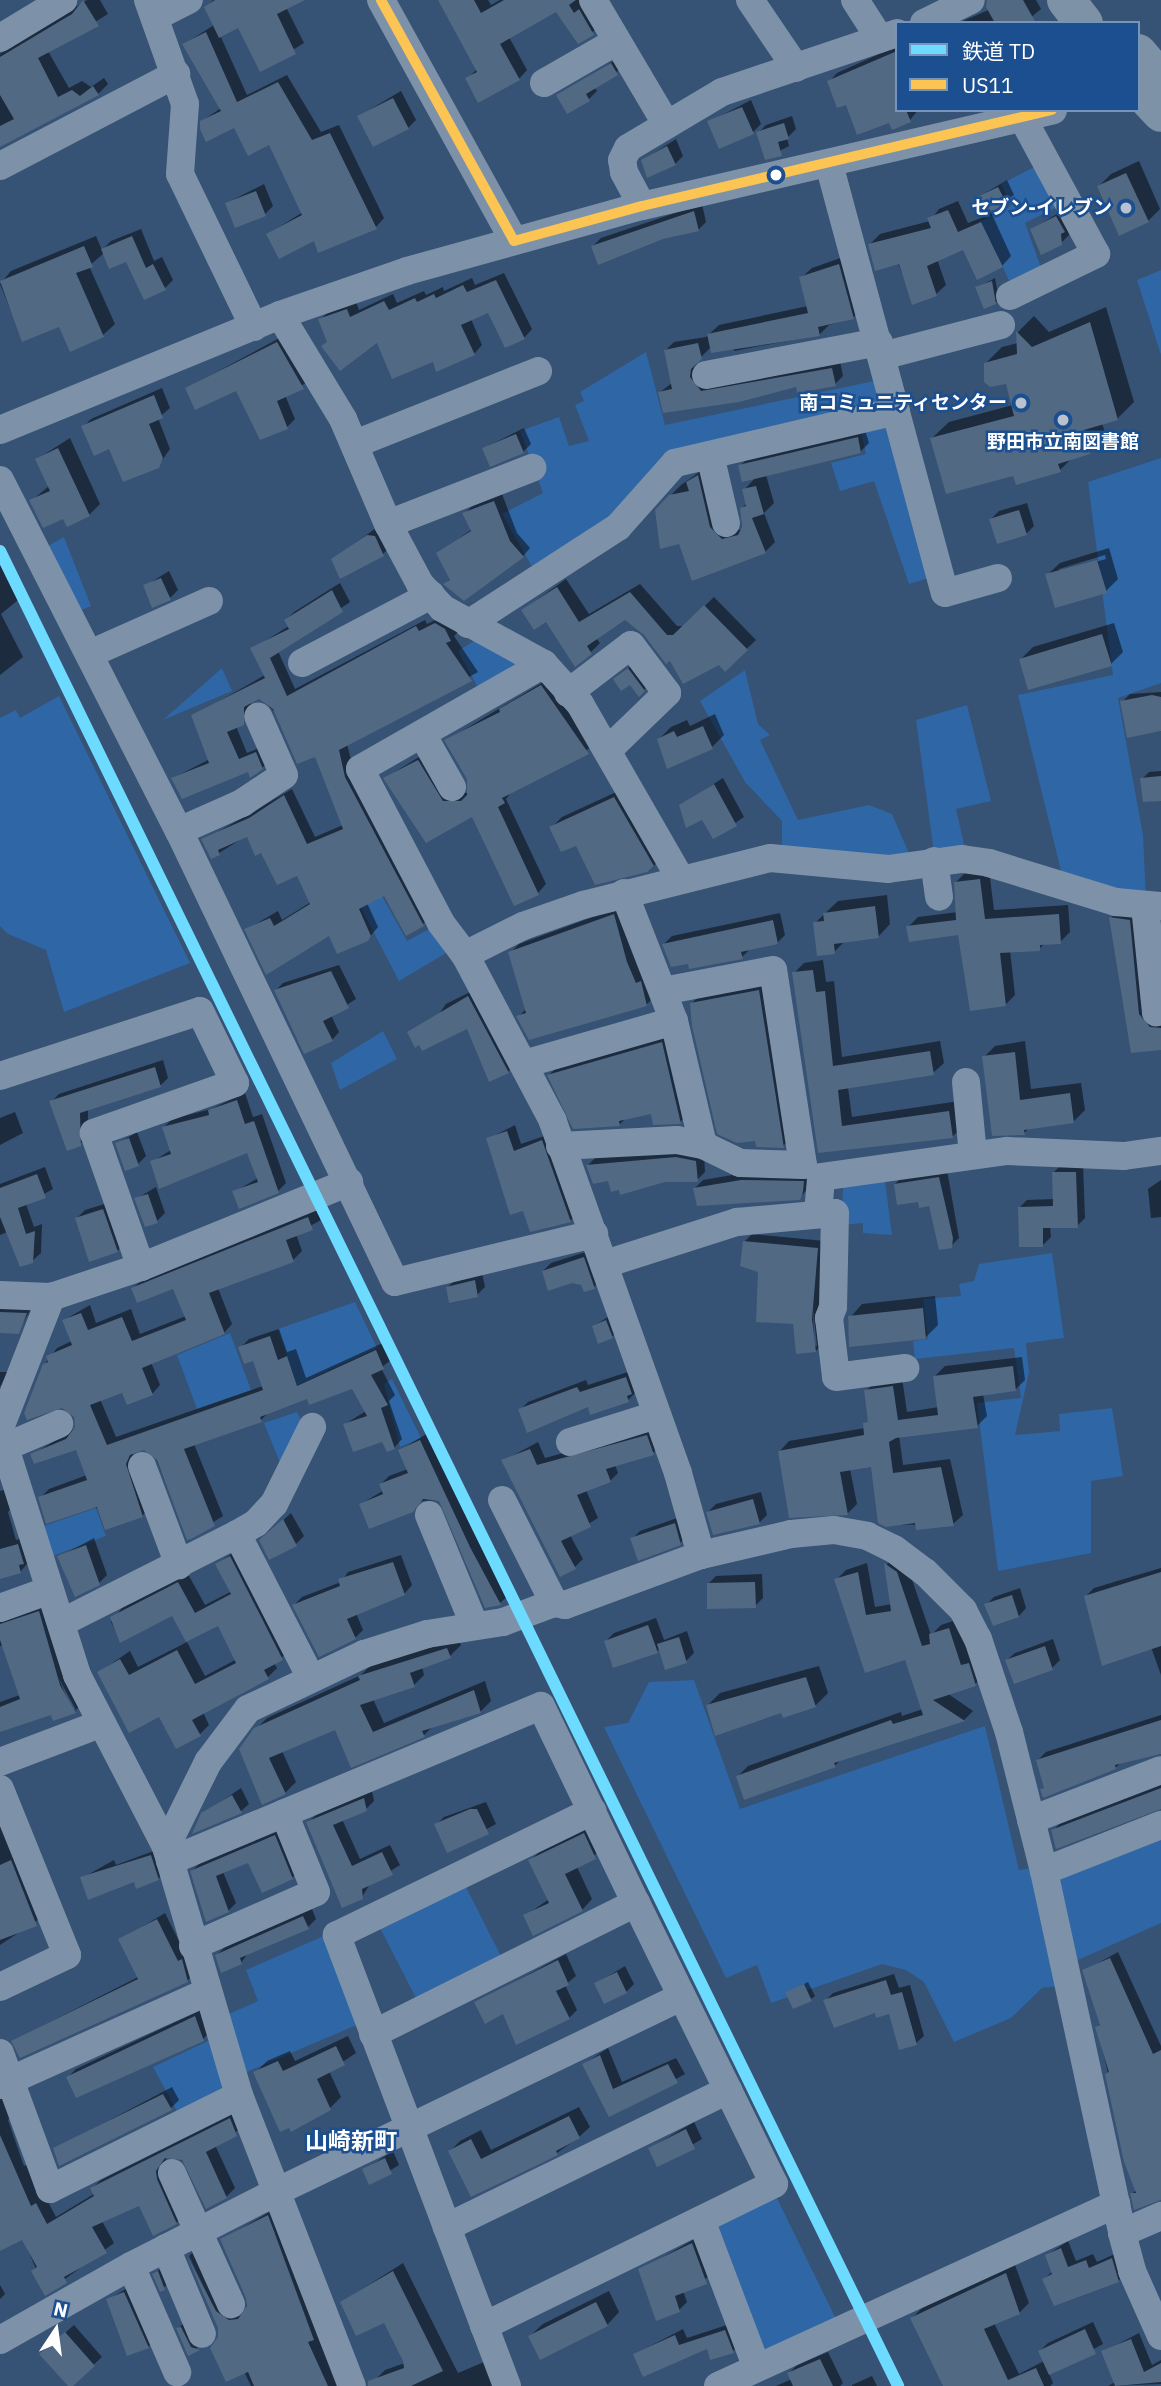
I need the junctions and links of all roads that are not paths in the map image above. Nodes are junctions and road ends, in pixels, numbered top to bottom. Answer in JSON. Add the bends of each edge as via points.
{"nodes":[{"id":1,"x":63,"y":0,"type":"edge"},
{"id":2,"x":189,"y":0,"type":"edge"},
{"id":3,"x":381,"y":0,"type":"edge"},
{"id":4,"x":593,"y":0,"type":"edge"},
{"id":5,"x":750,"y":0,"type":"edge"},
{"id":6,"x":855,"y":0,"type":"edge"},
{"id":7,"x":971,"y":0,"type":"edge"},
{"id":8,"x":1066,"y":0,"type":"edge"},
{"id":9,"x":1096,"y":0,"type":"edge"},
{"id":10,"x":151,"y":8,"type":"edge"},
{"id":11,"x":928,"y":21,"type":"edge"},
{"id":12,"x":1082,"y":21,"type":"edge"},
{"id":13,"x":1112,"y":21,"type":"edge"},
{"id":14,"x":889,"y":36,"type":"edge"},
{"id":15,"x":0,"y":38,"type":"edge"},
{"id":16,"x":617,"y":41,"type":"junction"},
{"id":17,"x":796,"y":68,"type":"junction"},
{"id":18,"x":176,"y":74,"type":"junction"},
{"id":19,"x":544,"y":83,"type":"dead end"},
{"id":20,"x":1046,"y":112,"type":"edge"},
{"id":21,"x":1023,"y":119,"type":"junction"},
{"id":22,"x":667,"y":125,"type":"junction"},
{"id":23,"x":829,"y":164,"type":"junction"},
{"id":24,"x":0,"y":166,"type":"edge"},
{"id":25,"x":642,"y":206,"type":"junction"},
{"id":26,"x":514,"y":241,"type":"junction"},
{"id":27,"x":1010,"y":296,"type":"dead end"},
{"id":28,"x":280,"y":316,"type":"junction"},
{"id":29,"x":1001,"y":325,"type":"dead end"},
{"id":30,"x":254,"y":327,"type":"junction"},
{"id":31,"x":881,"y":349,"type":"junction"},
{"id":32,"x":538,"y":371,"type":"dead end"},
{"id":33,"x":706,"y":375,"type":"dead end"},
{"id":34,"x":896,"y":411,"type":"junction"},
{"id":35,"x":0,"y":430,"type":"edge"},
{"id":36,"x":355,"y":444,"type":"junction"},
{"id":37,"x":710,"y":455,"type":"junction"},
{"id":38,"x":533,"y":468,"type":"dead end"},
{"id":39,"x":0,"y":480,"type":"edge"},
{"id":40,"x":726,"y":523,"type":"dead end"},
{"id":41,"x":388,"y":524,"type":"junction"},
{"id":42,"x":998,"y":578,"type":"dead end"},
{"id":43,"x":431,"y":595,"type":"junction"},
{"id":44,"x":209,"y":601,"type":"dead end"},
{"id":45,"x":468,"y":624,"type":"junction"},
{"id":46,"x":92,"y":653,"type":"junction"},
{"id":47,"x":302,"y":663,"type":"dead end"},
{"id":48,"x":544,"y":664,"type":"junction"},
{"id":49,"x":568,"y":693,"type":"junction"},
{"id":50,"x":258,"y":716,"type":"dead end"},
{"id":51,"x":422,"y":734,"type":"junction"},
{"id":52,"x":608,"y":750,"type":"junction"},
{"id":53,"x":452,"y":787,"type":"dead end"},
{"id":54,"x":179,"y":831,"type":"junction"},
{"id":55,"x":934,"y":861,"type":"junction"},
{"id":56,"x":680,"y":878,"type":"junction"},
{"id":57,"x":624,"y":893,"type":"junction"},
{"id":58,"x":939,"y":897,"type":"dead end"},
{"id":59,"x":1153,"y":906,"type":"edge"},
{"id":60,"x":465,"y":955,"type":"junction"},
{"id":61,"x":663,"y":991,"type":"junction"},
{"id":62,"x":1161,"y":1012,"type":"edge"},
{"id":63,"x":674,"y":1021,"type":"junction"},
{"id":64,"x":524,"y":1064,"type":"junction"},
{"id":65,"x":0,"y":1076,"type":"edge"},
{"id":66,"x":966,"y":1082,"type":"dead end"},
{"id":67,"x":703,"y":1145,"type":"junction"},
{"id":68,"x":559,"y":1146,"type":"junction"},
{"id":69,"x":1161,"y":1151,"type":"edge"},
{"id":70,"x":973,"y":1155,"type":"junction"},
{"id":71,"x":349,"y":1182,"type":"junction"},
{"id":72,"x":818,"y":1213,"type":"junction"},
{"id":73,"x":594,"y":1234,"type":"junction"},
{"id":74,"x":605,"y":1264,"type":"junction"},
{"id":75,"x":141,"y":1267,"type":"junction"},
{"id":76,"x":0,"y":1295,"type":"edge"},
{"id":77,"x":51,"y":1297,"type":"junction"},
{"id":78,"x":905,"y":1368,"type":"dead end"},
{"id":79,"x":656,"y":1415,"type":"junction"},
{"id":80,"x":59,"y":1424,"type":"dead end"},
{"id":81,"x":312,"y":1427,"type":"dead end"},
{"id":82,"x":2,"y":1435,"type":"edge"},
{"id":83,"x":570,"y":1442,"type":"dead end"},
{"id":84,"x":142,"y":1466,"type":"dead end"},
{"id":85,"x":502,"y":1500,"type":"dead end"},
{"id":86,"x":429,"y":1515,"type":"dead end"},
{"id":87,"x":237,"y":1534,"type":"junction"},
{"id":88,"x":701,"y":1555,"type":"junction"},
{"id":89,"x":179,"y":1565,"type":"junction"},
{"id":90,"x":50,"y":1590,"type":"junction"},
{"id":91,"x":554,"y":1602,"type":"junction"},
{"id":92,"x":0,"y":1608,"type":"edge"},
{"id":93,"x":61,"y":1623,"type":"junction"},
{"id":94,"x":474,"y":1624,"type":"junction"},
{"id":95,"x":310,"y":1676,"type":"junction"},
{"id":96,"x":100,"y":1724,"type":"junction"},
{"id":97,"x":0,"y":1762,"type":"edge"},
{"id":98,"x":1161,"y":1770,"type":"edge"},
{"id":99,"x":0,"y":1789,"type":"edge"},
{"id":100,"x":592,"y":1811,"type":"junction"},
{"id":101,"x":284,"y":1813,"type":"junction"},
{"id":102,"x":1031,"y":1820,"type":"junction"},
{"id":103,"x":1161,"y":1825,"type":"edge"},
{"id":104,"x":168,"y":1854,"type":"junction"},
{"id":105,"x":1044,"y":1871,"type":"junction"},
{"id":106,"x":636,"y":1903,"type":"junction"},
{"id":107,"x":193,"y":1945,"type":"junction"},
{"id":108,"x":0,"y":1987,"type":"edge"},
{"id":109,"x":207,"y":1992,"type":"junction"},
{"id":110,"x":682,"y":1997,"type":"junction"},
{"id":111,"x":373,"y":2034,"type":"junction"},
{"id":112,"x":0,"y":2053,"type":"edge"},
{"id":113,"x":5,"y":2083,"type":"edge"},
{"id":114,"x":728,"y":2090,"type":"junction"},
{"id":115,"x":239,"y":2095,"type":"junction"},
{"id":116,"x":409,"y":2131,"type":"junction"},
{"id":117,"x":172,"y":2173,"type":"dead end"},
{"id":118,"x":278,"y":2191,"type":"junction"},
{"id":119,"x":1116,"y":2204,"type":"junction"},
{"id":120,"x":1161,"y":2216,"type":"edge"},
{"id":121,"x":701,"y":2220,"type":"junction"},
{"id":122,"x":447,"y":2227,"type":"junction"},
{"id":123,"x":199,"y":2231,"type":"junction"},
{"id":124,"x":1122,"y":2232,"type":"junction"},
{"id":125,"x":166,"y":2248,"type":"junction"},
{"id":126,"x":131,"y":2266,"type":"junction"},
{"id":127,"x":231,"y":2304,"type":"dead end"},
{"id":128,"x":484,"y":2326,"type":"junction"},
{"id":129,"x":202,"y":2334,"type":"dead end"},
{"id":130,"x":1161,"y":2336,"type":"edge"},
{"id":131,"x":0,"y":2340,"type":"edge"},
{"id":132,"x":757,"y":2368,"type":"junction"},
{"id":133,"x":177,"y":2372,"type":"dead end"},
{"id":134,"x":352,"y":2386,"type":"edge"},
{"id":135,"x":507,"y":2386,"type":"edge"},
{"id":136,"x":718,"y":2386,"type":"edge"}],
"edges":[{"from":1,"to":15,"type":"street"},
{"from":2,"to":10,"type":"street"},
{"from":3,"to":26,"type":"street"},
{"from":4,"to":16,"type":"street"},
{"from":5,"to":17,"type":"street"},
{"from":6,"to":14,"type":"street"},
{"from":7,"to":11,"type":"street"},
{"from":8,"to":12,"type":"highway"},
{"from":9,"to":13,"type":"highway"},
{"from":10,"to":18,"type":"street"},
{"from":14,"to":17,"type":"street"},
{"from":16,"to":19,"type":"street"},
{"from":16,"to":22,"type":"street"},
{"from":17,"to":22,"type":"street","via":[[722,92]]},
{"from":18,"to":24,"type":"street"},
{"from":18,"to":30,"type":"street","via":[[185,104],[180,174]]},
{"from":20,"to":21,"type":"street"},
{"from":21,"to":23,"type":"street"},
{"from":21,"to":27,"type":"street","via":[[1096,254]]},
{"from":22,"to":25,"type":"street","via":[[628,148],[622,160]]},
{"from":23,"to":25,"type":"street"},
{"from":23,"to":31,"type":"street"},
{"from":25,"to":26,"type":"street"},
{"from":26,"to":28,"type":"street","via":[[407,271]]},
{"from":28,"to":30,"type":"street"},
{"from":28,"to":36,"type":"street","via":[[324,382]]},
{"from":29,"to":31,"type":"street"},
{"from":30,"to":35,"type":"street"},
{"from":31,"to":33,"type":"street"},
{"from":31,"to":34,"type":"street"},
{"from":32,"to":36,"type":"street"},
{"from":34,"to":37,"type":"street"},
{"from":34,"to":42,"type":"street","via":[[945,593]]},
{"from":36,"to":41,"type":"street"},
{"from":37,"to":40,"type":"street"},
{"from":37,"to":45,"type":"street","via":[[675,463],[618,527]]},
{"from":38,"to":41,"type":"street"},
{"from":39,"to":46,"type":"street"},
{"from":41,"to":43,"type":"street","via":[[410,569]]},
{"from":43,"to":45,"type":"street"},
{"from":43,"to":47,"type":"street"},
{"from":44,"to":46,"type":"street"},
{"from":45,"to":48,"type":"street"},
{"from":46,"to":54,"type":"street"},
{"from":48,"to":49,"type":"street"},
{"from":48,"to":51,"type":"street"},
{"from":49,"to":52,"type":"street","via":[[580,704]]},
{"from":49,"to":52,"type":"street","via":[[631,645],[667,693]]},
{"from":50,"to":54,"type":"street","via":[[284,775],[242,803]]},
{"from":51,"to":53,"type":"street"},
{"from":51,"to":60,"type":"street","via":[[360,769],[441,923]]},
{"from":52,"to":56,"type":"street"},
{"from":54,"to":71,"type":"street"},
{"from":55,"to":56,"type":"street","via":[[888,869],[770,858]]},
{"from":55,"to":58,"type":"street"},
{"from":55,"to":59,"type":"street","via":[[989,863],[1116,902]]},
{"from":56,"to":57,"type":"street"},
{"from":57,"to":60,"type":"street","via":[[523,926]]},
{"from":57,"to":61,"type":"street"},
{"from":59,"to":62,"type":"street","via":[[1156,1012]]},
{"from":60,"to":64,"type":"street"},
{"from":61,"to":63,"type":"street"},
{"from":61,"to":67,"type":"street","via":[[773,970],[803,1165],[740,1163]]},
{"from":63,"to":64,"type":"street"},
{"from":63,"to":67,"type":"street"},
{"from":64,"to":68,"type":"street","via":[[553,1121]]},
{"from":65,"to":75,"type":"street","via":[[200,1011],[234,1083],[94,1132]]},
{"from":66,"to":70,"type":"street"},
{"from":67,"to":68,"type":"street","via":[[677,1140]]},
{"from":68,"to":73,"type":"street"},
{"from":69,"to":70,"type":"street","via":[[1124,1156],[1007,1151]]},
{"from":70,"to":72,"type":"street","via":[[821,1177]]},
{"from":71,"to":73,"type":"street","via":[[395,1282]]},
{"from":71,"to":75,"type":"street"},
{"from":72,"to":74,"type":"street","via":[[737,1222]]},
{"from":72,"to":78,"type":"street","via":[[835,1213],[829,1318],[836,1377]]},
{"from":73,"to":74,"type":"street"},
{"from":74,"to":79,"type":"street"},
{"from":75,"to":77,"type":"street"},
{"from":76,"to":77,"type":"street"},
{"from":77,"to":82,"type":"street"},
{"from":79,"to":83,"type":"street"},
{"from":79,"to":88,"type":"street"},
{"from":80,"to":82,"type":"street"},
{"from":81,"to":87,"type":"street","via":[[274,1504],[257,1523]]},
{"from":82,"to":90,"type":"street"},
{"from":84,"to":89,"type":"street"},
{"from":85,"to":91,"type":"street"},
{"from":86,"to":94,"type":"street"},
{"from":87,"to":89,"type":"street"},
{"from":87,"to":95,"type":"street"},
{"from":88,"to":91,"type":"street","via":[[572,1603]]},
{"from":88,"to":102,"type":"street","via":[[791,1534],[834,1530],[867,1536],[925,1572],[963,1610],[978,1639]]},
{"from":89,"to":93,"type":"street"},
{"from":90,"to":92,"type":"street"},
{"from":90,"to":93,"type":"street"},
{"from":91,"to":94,"type":"street","via":[[503,1622]]},
{"from":93,"to":96,"type":"street","via":[[77,1675]]},
{"from":94,"to":95,"type":"street","via":[[364,1654]]},
{"from":95,"to":104,"type":"street","via":[[248,1709],[228,1731]]},
{"from":96,"to":97,"type":"street"},
{"from":96,"to":104,"type":"street"},
{"from":98,"to":102,"type":"street"},
{"from":99,"to":108,"type":"street","via":[[67,1955]]},
{"from":100,"to":101,"type":"street","via":[[541,1706]]},
{"from":100,"to":106,"type":"street"},
{"from":100,"to":111,"type":"street","via":[[337,1935]]},
{"from":101,"to":104,"type":"street"},
{"from":101,"to":107,"type":"street","via":[[316,1892]]},
{"from":102,"to":105,"type":"street"},
{"from":103,"to":105,"type":"street"},
{"from":104,"to":107,"type":"street"},
{"from":105,"to":119,"type":"street"},
{"from":106,"to":110,"type":"street"},
{"from":106,"to":111,"type":"street"},
{"from":107,"to":109,"type":"street"},
{"from":109,"to":113,"type":"street"},
{"from":109,"to":115,"type":"street"},
{"from":110,"to":114,"type":"street"},
{"from":110,"to":116,"type":"street"},
{"from":111,"to":116,"type":"street"},
{"from":112,"to":113,"type":"street"},
{"from":113,"to":115,"type":"street","via":[[50,2189]]},
{"from":114,"to":121,"type":"street","via":[[774,2184]]},
{"from":114,"to":122,"type":"street"},
{"from":115,"to":118,"type":"street"},
{"from":116,"to":118,"type":"street"},
{"from":116,"to":122,"type":"street"},
{"from":117,"to":123,"type":"street"},
{"from":118,"to":123,"type":"street"},
{"from":118,"to":134,"type":"street"},
{"from":119,"to":124,"type":"street"},
{"from":119,"to":132,"type":"street"},
{"from":120,"to":124,"type":"street"},
{"from":121,"to":128,"type":"street"},
{"from":121,"to":132,"type":"street"},
{"from":122,"to":128,"type":"street"},
{"from":123,"to":125,"type":"street"},
{"from":123,"to":127,"type":"street"},
{"from":124,"to":130,"type":"street","via":[[1132,2271]]},
{"from":125,"to":126,"type":"street"},
{"from":125,"to":129,"type":"street"},
{"from":126,"to":131,"type":"street"},
{"from":126,"to":133,"type":"street"},
{"from":128,"to":135,"type":"street"},
{"from":132,"to":136,"type":"street"}]}
